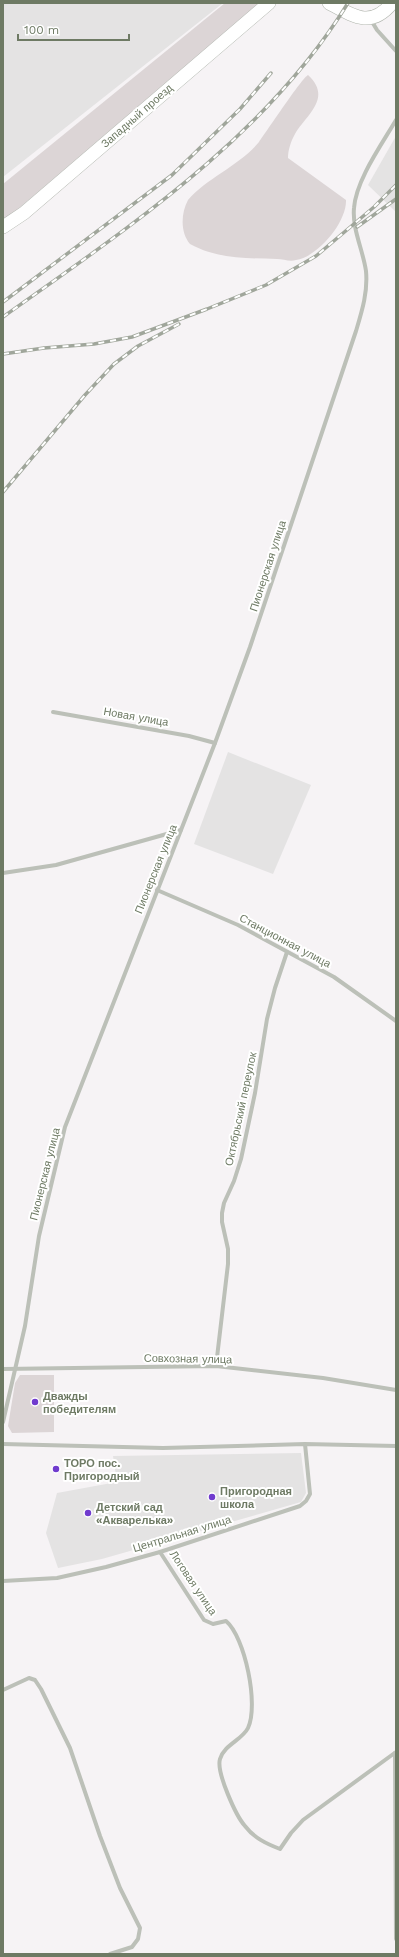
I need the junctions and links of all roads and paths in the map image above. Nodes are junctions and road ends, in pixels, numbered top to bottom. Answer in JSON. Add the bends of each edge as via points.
{"nodes":[{"id":1,"x":269,"y":3,"type":"edge"},
{"id":2,"x":329,"y":3,"type":"edge"},
{"id":3,"x":392,"y":3,"type":"edge"},
{"id":4,"x":369,"y":18,"type":"junction"},
{"id":5,"x":396,"y":50,"type":"edge"},
{"id":6,"x":396,"y":120,"type":"edge"},
{"id":7,"x":3,"y":227,"type":"edge"},
{"id":8,"x":53,"y":712,"type":"dead end"},
{"id":9,"x":215,"y":743,"type":"junction"},
{"id":10,"x":181,"y":830,"type":"junction"},
{"id":11,"x":3,"y":873,"type":"edge"},
{"id":12,"x":157,"y":890,"type":"junction"},
{"id":13,"x":288,"y":952,"type":"junction"},
{"id":14,"x":396,"y":1021,"type":"edge"},
{"id":15,"x":216,"y":1366,"type":"junction"},
{"id":16,"x":3,"y":1369,"type":"edge"},
{"id":17,"x":14,"y":1369,"type":"junction"},
{"id":18,"x":396,"y":1390,"type":"edge"},
{"id":19,"x":3,"y":1422,"type":"edge"},
{"id":20,"x":3,"y":1444,"type":"edge"},
{"id":21,"x":305,"y":1444,"type":"junction"},
{"id":22,"x":396,"y":1446,"type":"edge"},
{"id":23,"x":160,"y":1552,"type":"junction"},
{"id":24,"x":3,"y":1581,"type":"edge"},
{"id":25,"x":3,"y":1690,"type":"edge"},
{"id":26,"x":396,"y":1752,"type":"edge"},
{"id":27,"x":396,"y":1939,"type":"edge"},
{"id":28,"x":110,"y":1954,"type":"edge"}],
"edges":[{"from":1,"to":7,"type":"main road","name":"Западный проезд","via":[[24,213]]},
{"from":2,"to":4,"type":"main road","via":[[354,16]]},
{"from":3,"to":4,"type":"main road","via":[[382,13]]},
{"from":4,"to":5,"type":"street"},
{"from":6,"to":9,"type":"street","name":"Пионерская улица","via":[[363,179],[354,208],[366,270],[363,308],[250,647]]},
{"from":8,"to":9,"type":"street","name":"Новая улица"},
{"from":9,"to":10,"type":"street","name":"Пионерская улица"},
{"from":10,"to":11,"type":"street","via":[[56,865]]},
{"from":10,"to":12,"type":"street","name":"Пионерская улица"},
{"from":12,"to":13,"type":"street","name":"Станционная улица","via":[[238,925]]},
{"from":12,"to":17,"type":"street","name":"Пионерская улица","via":[[65,1127],[39,1236],[25,1326]]},
{"from":13,"to":14,"type":"street","name":"Станционная улица","via":[[334,977]]},
{"from":13,"to":15,"type":"street","name":"Октябрьский переулок","via":[[267,1019],[241,1159],[222,1213],[228,1264]]},
{"from":15,"to":17,"type":"street","name":"Совхозная улица"},
{"from":15,"to":18,"type":"street","name":"Совхозная улица","via":[[323,1378]]},
{"from":16,"to":17,"type":"street","name":"Совхозная улица"},
{"from":17,"to":19,"type":"street","name":"Пионерская улица"},
{"from":20,"to":21,"type":"street","via":[[163,1448]]},
{"from":21,"to":22,"type":"street"},
{"from":21,"to":23,"type":"street","name":"Центральная улица","via":[[310,1494],[300,1506]]},
{"from":23,"to":24,"type":"street","name":"Центральная улица","via":[[57,1578]]},
{"from":23,"to":26,"type":"street","name":"Логовая улица","via":[[204,1620],[213,1624],[226,1621],[231,1626],[243,1653],[252,1695],[250,1724],[222,1754],[219,1767],[244,1826],[257,1838],[280,1849],[303,1820]]},
{"from":25,"to":28,"type":"street","via":[[29,1678],[35,1680],[70,1748],[120,1888],[140,1928],[138,1939],[132,1947]]},
{"from":26,"to":27,"type":"street"}]}
